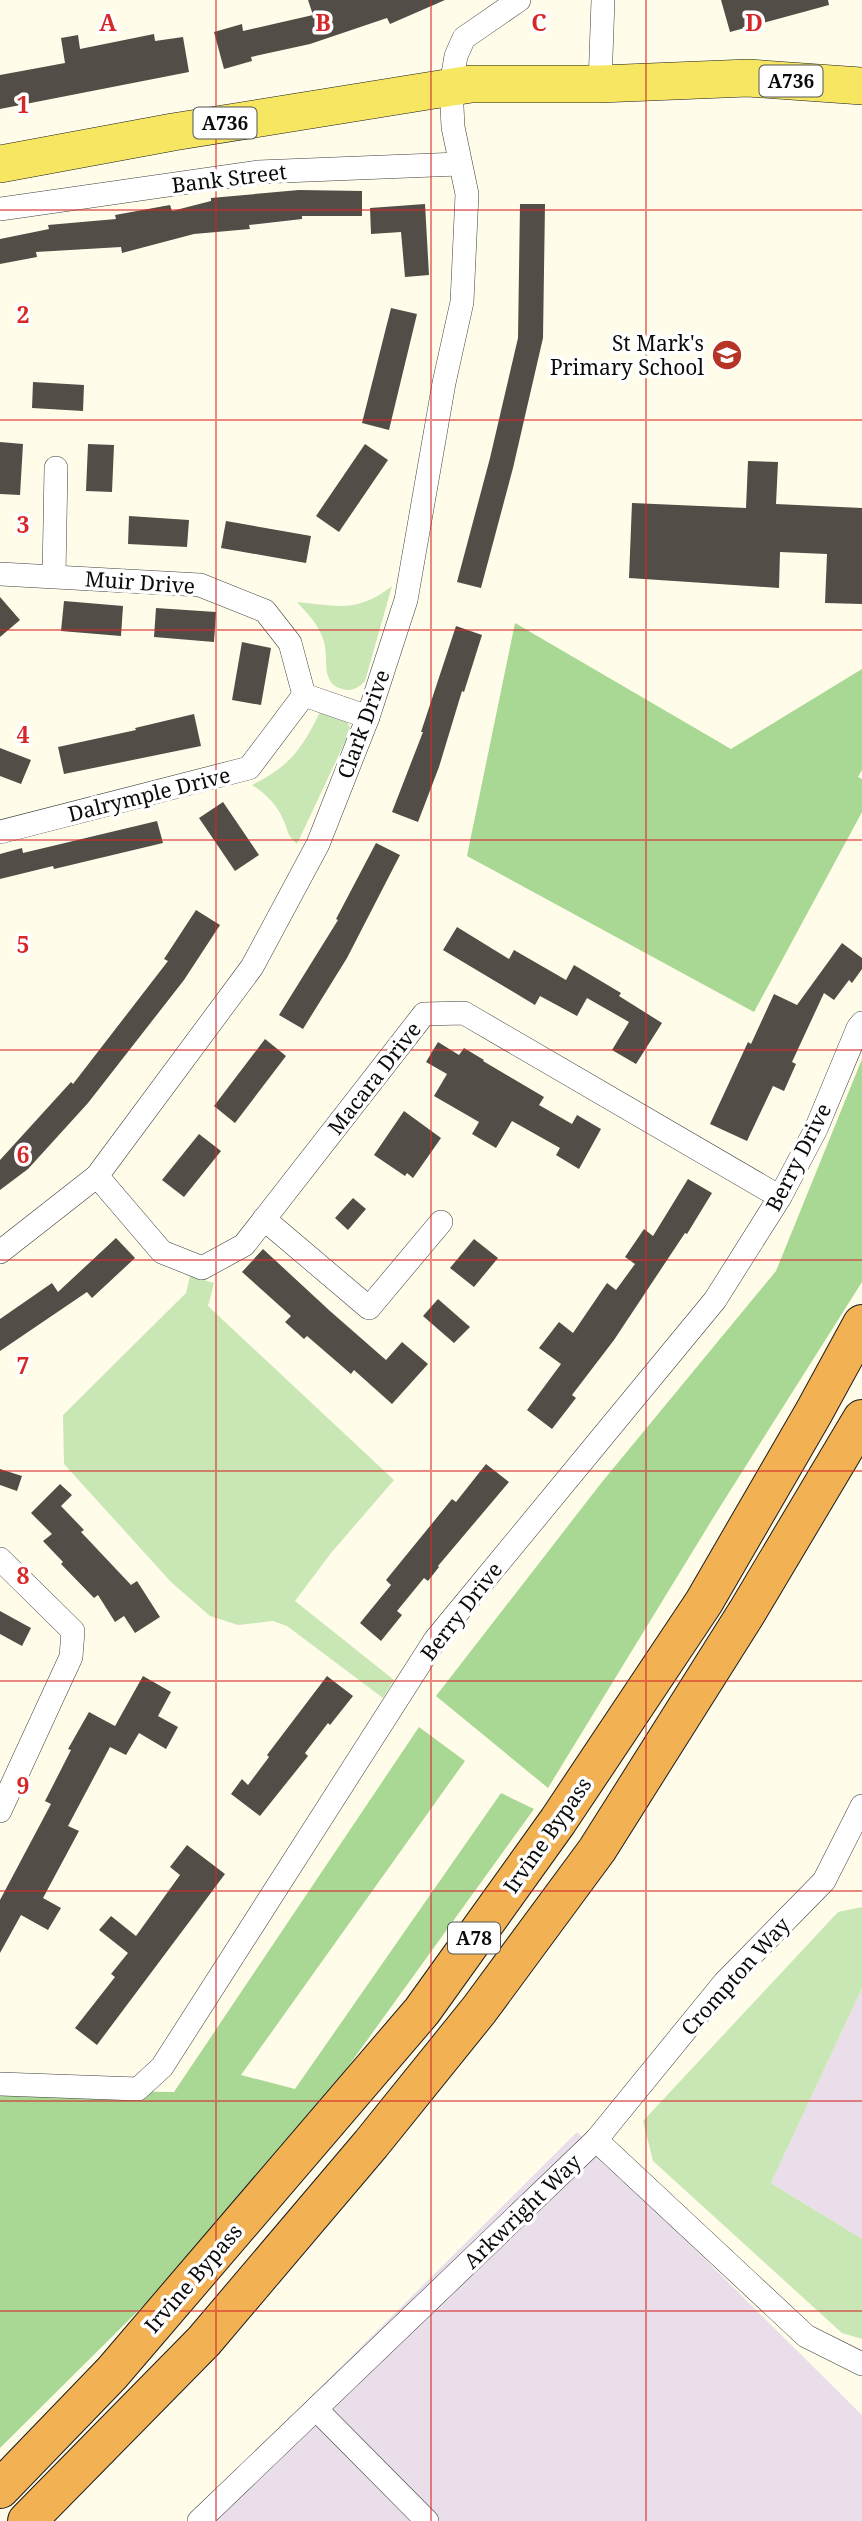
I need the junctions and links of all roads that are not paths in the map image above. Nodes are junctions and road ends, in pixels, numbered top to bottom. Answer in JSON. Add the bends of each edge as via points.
{"nodes":[{"id":1,"x":519,"y":0,"type":"edge"},
{"id":2,"x":600,"y":0,"type":"edge"},
{"id":3,"x":600,"y":84,"type":"junction"},
{"id":4,"x":451,"y":86,"type":"junction"},
{"id":5,"x":862,"y":86,"type":"edge"},
{"id":6,"x":0,"y":164,"type":"edge"},
{"id":7,"x":459,"y":164,"type":"junction"},
{"id":8,"x":0,"y":209,"type":"edge"},
{"id":9,"x":56,"y":468,"type":"dead end"},
{"id":10,"x":0,"y":573,"type":"edge"},
{"id":11,"x":54,"y":575,"type":"junction"},
{"id":12,"x":304,"y":695,"type":"junction"},
{"id":13,"x":368,"y":717,"type":"junction"},
{"id":14,"x":0,"y":832,"type":"edge"},
{"id":15,"x":862,"y":1023,"type":"edge"},
{"id":16,"x":97,"y":1176,"type":"junction"},
{"id":17,"x":780,"y":1197,"type":"junction"},
{"id":18,"x":264,"y":1219,"type":"junction"},
{"id":19,"x":441,"y":1222,"type":"dead end"},
{"id":20,"x":0,"y":1252,"type":"edge"},
{"id":21,"x":862,"y":1325,"type":"edge"},
{"id":22,"x":862,"y":1419,"type":"edge"},
{"id":23,"x":0,"y":1559,"type":"edge"},
{"id":24,"x":862,"y":1806,"type":"edge"},
{"id":25,"x":0,"y":1811,"type":"edge"},
{"id":26,"x":0,"y":2084,"type":"edge"},
{"id":27,"x":596,"y":2140,"type":"junction"},
{"id":28,"x":862,"y":2364,"type":"edge"},
{"id":29,"x":316,"y":2409,"type":"junction"},
{"id":30,"x":0,"y":2488,"type":"edge"},
{"id":31,"x":27,"y":2521,"type":"edge"},
{"id":32,"x":199,"y":2521,"type":"edge"},
{"id":33,"x":427,"y":2521,"type":"edge"}],
"edges":[{"from":1,"to":4,"type":"street","via":[[464,38]]},
{"from":2,"to":3,"type":"street"},
{"from":3,"to":4,"type":"main road","number":"A736"},
{"from":3,"to":5,"type":"main road","number":"A736","via":[[748,78]]},
{"from":4,"to":6,"type":"main road","number":"A736"},
{"from":4,"to":7,"type":"street","name":"Clark Drive"},
{"from":7,"to":8,"type":"street","name":"Bank Street","via":[[258,172]]},
{"from":7,"to":13,"type":"street","name":"Clark Drive","via":[[467,194],[462,302],[406,600]]},
{"from":9,"to":11,"type":"street"},
{"from":10,"to":11,"type":"street","name":"Muir Drive"},
{"from":11,"to":12,"type":"street","name":"Muir Drive","via":[[200,585],[265,611],[290,643]]},
{"from":12,"to":13,"type":"street"},
{"from":12,"to":14,"type":"street","name":"Dalrymple Drive","via":[[249,768]]},
{"from":13,"to":16,"type":"street","name":"Clark Drive","via":[[318,844],[252,967]]},
{"from":15,"to":17,"type":"street","name":"Berry Drive","via":[[816,1129]]},
{"from":16,"to":18,"type":"street","name":"Macara Drive","via":[[162,1252],[202,1268],[244,1245]]},
{"from":16,"to":20,"type":"street","name":"Clark Drive"},
{"from":17,"to":18,"type":"street","name":"Macara Drive","via":[[464,1013],[424,1014]]},
{"from":17,"to":26,"type":"street","name":"Berry Drive","via":[[715,1300],[435,1640],[162,2067],[138,2089]]},
{"from":18,"to":19,"type":"street","via":[[369,1308]]},
{"from":21,"to":30,"type":"highway","name":"Irvine Bypass","number":"A78","via":[[704,1602],[558,1821],[422,2011],[112,2373]]},
{"from":22,"to":31,"type":"highway","number":"A78","via":[[597,1850],[479,2010],[204,2341]]},
{"from":23,"to":25,"type":"street","via":[[73,1631],[71,1657]]},
{"from":24,"to":27,"type":"street","name":"Crompton Way","via":[[824,1881],[724,1983]]},
{"from":27,"to":28,"type":"street","name":"Arkwright Way","via":[[806,2336]]},
{"from":27,"to":29,"type":"street","name":"Arkwright Way"},
{"from":29,"to":32,"type":"street","name":"Arkwright Way"},
{"from":29,"to":33,"type":"street"}]}
